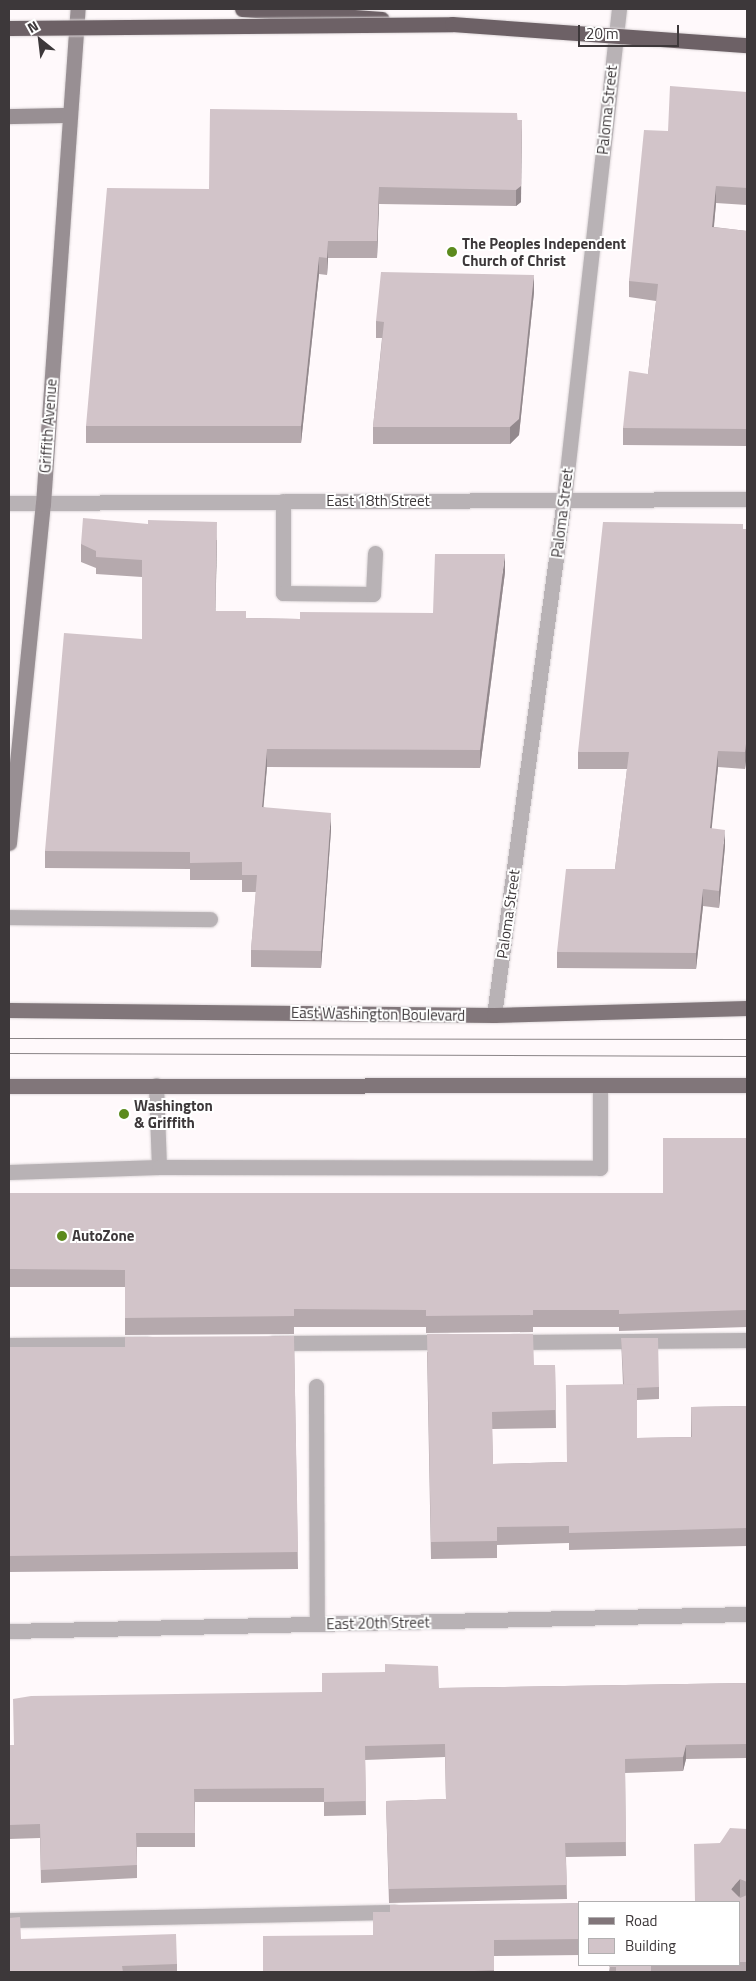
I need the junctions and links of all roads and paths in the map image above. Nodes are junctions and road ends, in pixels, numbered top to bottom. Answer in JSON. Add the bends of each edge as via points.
{"nodes":[{"id":1,"x":78,"y":9,"type":"edge"},
{"id":2,"x":242,"y":9,"type":"edge"},
{"id":3,"x":618,"y":9,"type":"edge"},
{"id":4,"x":452,"y":24,"type":"junction"},
{"id":5,"x":9,"y":28,"type":"edge"},
{"id":6,"x":747,"y":45,"type":"edge"},
{"id":7,"x":69,"y":115,"type":"junction"},
{"id":8,"x":9,"y":116,"type":"edge"},
{"id":9,"x":747,"y":499,"type":"edge"},
{"id":10,"x":564,"y":500,"type":"junction"},
{"id":11,"x":283,"y":501,"type":"junction"},
{"id":12,"x":9,"y":504,"type":"edge"},
{"id":13,"x":42,"y":504,"type":"junction"},
{"id":14,"x":375,"y":553,"type":"dead end"},
{"id":15,"x":9,"y":843,"type":"edge"},
{"id":16,"x":9,"y":917,"type":"edge"},
{"id":17,"x":210,"y":919,"type":"dead end"},
{"id":18,"x":747,"y":1008,"type":"edge"},
{"id":19,"x":9,"y":1010,"type":"edge"},
{"id":20,"x":494,"y":1015,"type":"junction"},
{"id":21,"x":156,"y":1085,"type":"junction"},
{"id":22,"x":747,"y":1085,"type":"edge"},
{"id":23,"x":9,"y":1086,"type":"edge"},
{"id":24,"x":600,"y":1086,"type":"junction"},
{"id":25,"x":159,"y":1167,"type":"junction"},
{"id":26,"x":9,"y":1172,"type":"edge"},
{"id":27,"x":747,"y":1340,"type":"edge"},
{"id":28,"x":458,"y":1342,"type":"edge"},
{"id":29,"x":498,"y":1342,"type":"edge"},
{"id":30,"x":258,"y":1343,"type":"edge"},
{"id":31,"x":158,"y":1344,"type":"edge"},
{"id":32,"x":9,"y":1345,"type":"edge"},
{"id":33,"x":316,"y":1386,"type":"dead end"},
{"id":34,"x":747,"y":1614,"type":"edge"},
{"id":35,"x":317,"y":1624,"type":"junction"},
{"id":36,"x":9,"y":1631,"type":"edge"},
{"id":37,"x":412,"y":1912,"type":"edge"},
{"id":38,"x":9,"y":1920,"type":"edge"}],
"edges":[{"from":1,"to":7,"type":"street","name":"Griffith Avenue"},
{"from":2,"to":4,"type":"highway","bridge":true},
{"from":3,"to":10,"type":"street","name":"Paloma Street"},
{"from":4,"to":5,"type":"highway","bridge":true},
{"from":4,"to":6,"type":"highway","bridge":true},
{"from":7,"to":8,"type":"street"},
{"from":7,"to":13,"type":"street","name":"Griffith Avenue"},
{"from":9,"to":10,"type":"street","name":"East 18th Street"},
{"from":10,"to":11,"type":"street","name":"East 18th Street"},
{"from":10,"to":20,"type":"street","name":"Paloma Street"},
{"from":11,"to":13,"type":"street","name":"East 18th Street"},
{"from":11,"to":14,"type":"street","via":[[283,593],[373,594]]},
{"from":12,"to":13,"type":"street","name":"East 18th Street"},
{"from":13,"to":15,"type":"street","name":"Griffith Avenue"},
{"from":16,"to":17,"type":"street"},
{"from":18,"to":20,"type":"main road","name":"East Washington Boulevard"},
{"from":19,"to":20,"type":"main road","name":"East Washington Boulevard"},
{"from":21,"to":23,"type":"main road"},
{"from":21,"to":24,"type":"main road"},
{"from":21,"to":25,"type":"street"},
{"from":22,"to":24,"type":"main road"},
{"from":24,"to":25,"type":"street","via":[[600,1168]]},
{"from":25,"to":26,"type":"street"},
{"from":27,"to":29,"type":"street"},
{"from":28,"to":30,"type":"street"},
{"from":31,"to":32,"type":"street"},
{"from":33,"to":35,"type":"street"},
{"from":34,"to":35,"type":"street","name":"East 20th Street"},
{"from":35,"to":36,"type":"street","name":"East 20th Street"},
{"from":37,"to":38,"type":"street"}]}
